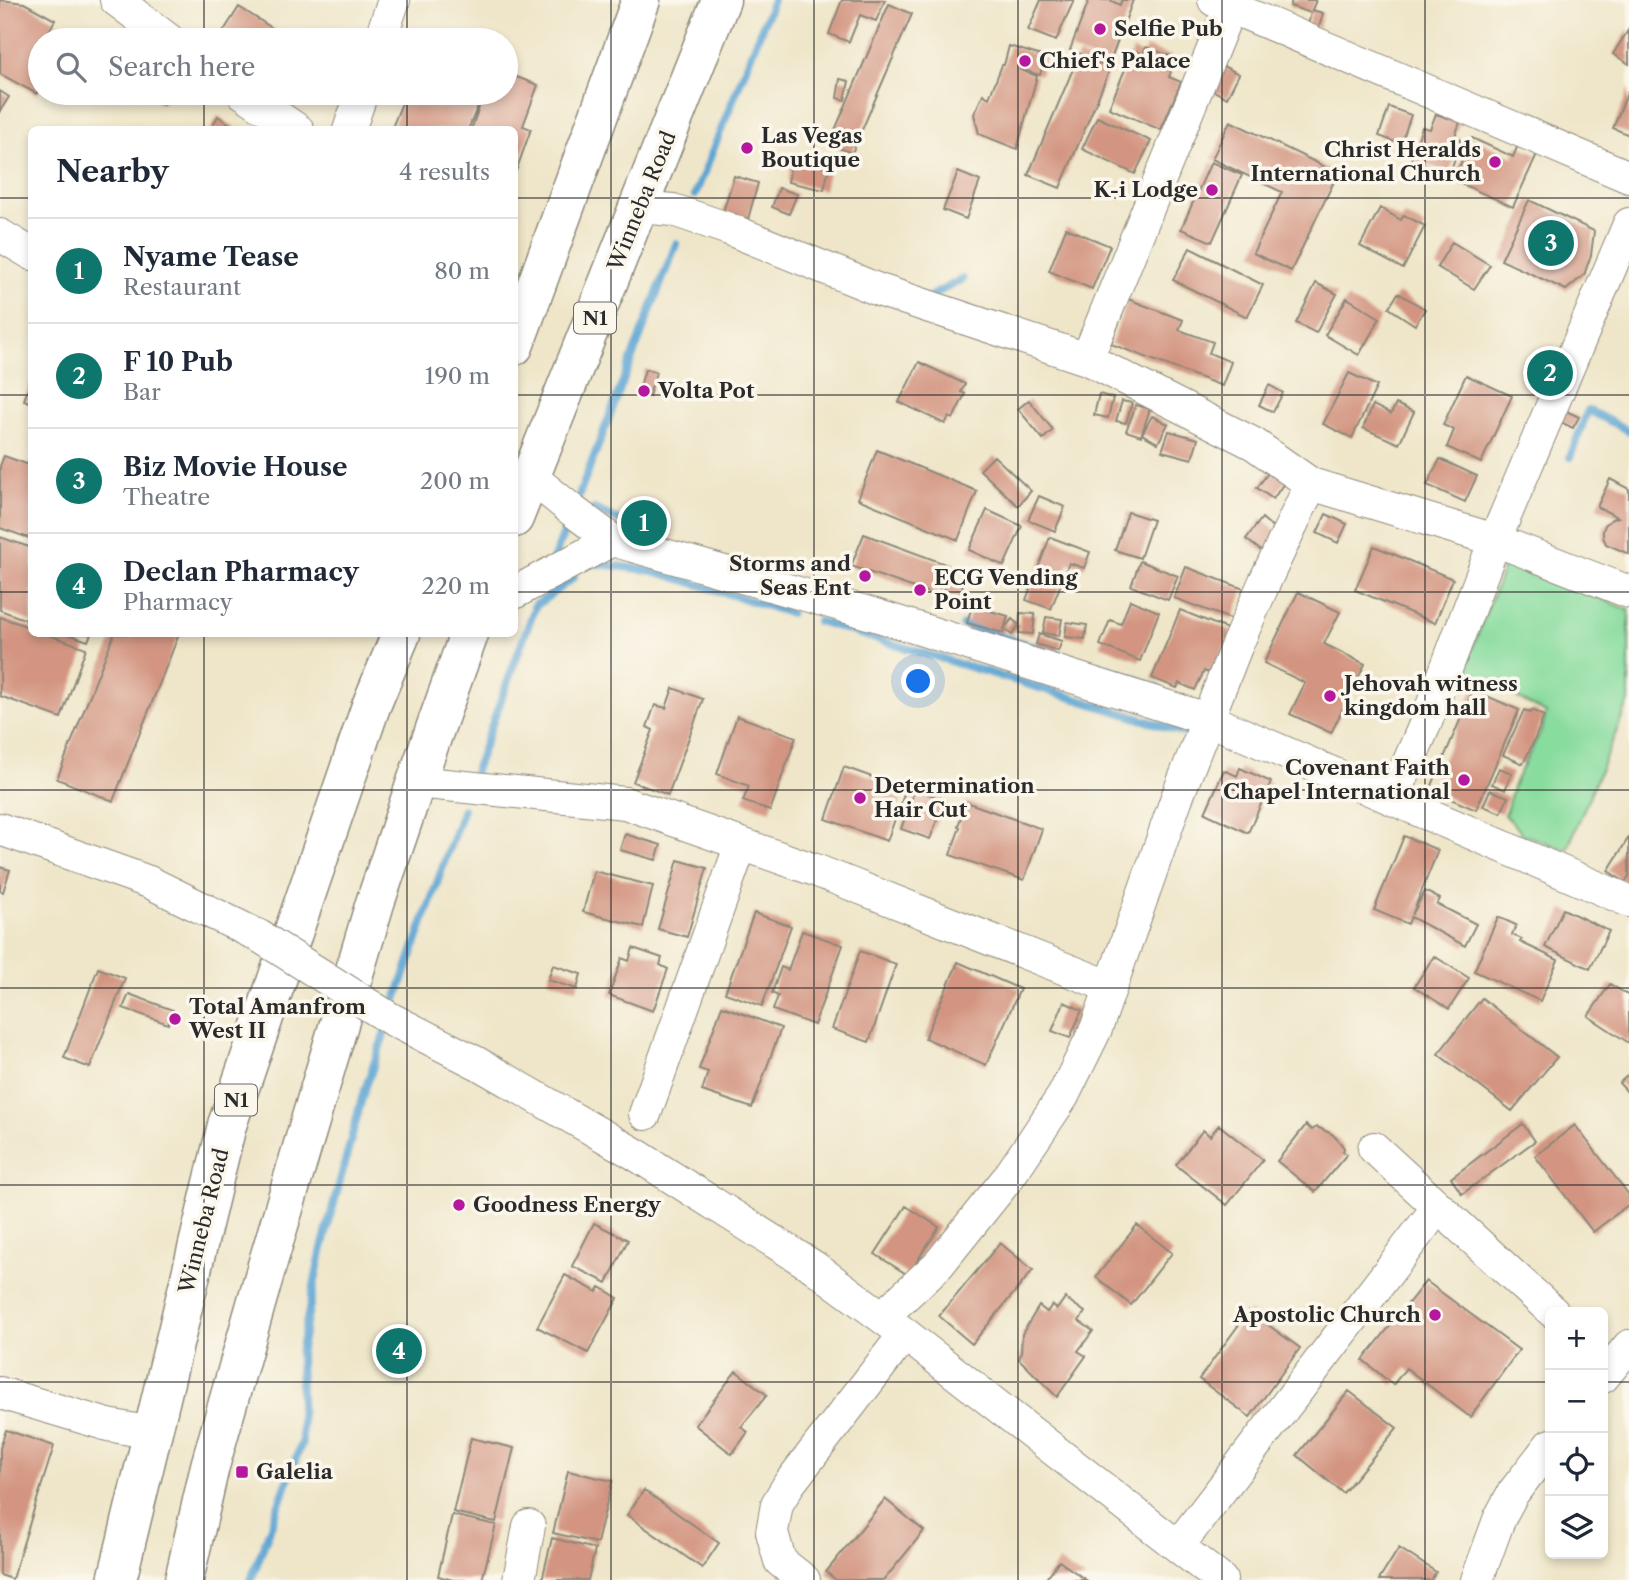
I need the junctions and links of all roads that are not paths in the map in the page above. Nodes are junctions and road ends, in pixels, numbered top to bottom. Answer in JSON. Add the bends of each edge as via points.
{"nodes":[{"id":1,"x":116,"y":0,"type":"edge"},
{"id":2,"x":394,"y":0,"type":"edge"},
{"id":3,"x":642,"y":0,"type":"edge"},
{"id":4,"x":721,"y":0,"type":"edge"},
{"id":5,"x":1222,"y":4,"type":"edge"},
{"id":6,"x":153,"y":28,"type":"edge"},
{"id":7,"x":384,"y":28,"type":"edge"},
{"id":8,"x":261,"y":105,"type":"edge"},
{"id":9,"x":358,"y":105,"type":"edge"},
{"id":10,"x":292,"y":126,"type":"edge"},
{"id":11,"x":350,"y":126,"type":"edge"},
{"id":12,"x":1629,"y":177,"type":"edge"},
{"id":13,"x":639,"y":207,"type":"junction"},
{"id":14,"x":1629,"y":224,"type":"edge"},
{"id":15,"x":0,"y":235,"type":"edge"},
{"id":16,"x":28,"y":252,"type":"edge"},
{"id":17,"x":518,"y":335,"type":"edge"},
{"id":18,"x":1087,"y":359,"type":"junction"},
{"id":19,"x":531,"y":477,"type":"junction"},
{"id":20,"x":1311,"y":484,"type":"junction"},
{"id":21,"x":518,"y":508,"type":"edge"},
{"id":22,"x":612,"y":540,"type":"junction"},
{"id":23,"x":1495,"y":540,"type":"junction"},
{"id":24,"x":518,"y":591,"type":"edge"},
{"id":25,"x":1629,"y":592,"type":"edge"},
{"id":26,"x":400,"y":637,"type":"edge"},
{"id":27,"x":468,"y":637,"type":"edge"},
{"id":28,"x":1207,"y":719,"type":"junction"},
{"id":29,"x":416,"y":782,"type":"junction"},
{"id":30,"x":1397,"y":801,"type":"junction"},
{"id":31,"x":0,"y":829,"type":"edge"},
{"id":32,"x":741,"y":844,"type":"junction"},
{"id":33,"x":1629,"y":901,"type":"edge"},
{"id":34,"x":1111,"y":987,"type":"junction"},
{"id":35,"x":645,"y":1114,"type":"dead end"},
{"id":36,"x":1374,"y":1148,"type":"dead end"},
{"id":37,"x":1438,"y":1206,"type":"junction"},
{"id":38,"x":1548,"y":1307,"type":"edge"},
{"id":39,"x":893,"y":1325,"type":"junction"},
{"id":40,"x":0,"y":1393,"type":"edge"},
{"id":41,"x":152,"y":1433,"type":"junction"},
{"id":42,"x":1545,"y":1451,"type":"edge"},
{"id":43,"x":529,"y":1525,"type":"dead end"},
{"id":44,"x":1178,"y":1546,"type":"junction"},
{"id":45,"x":117,"y":1580,"type":"edge"},
{"id":46,"x":184,"y":1580,"type":"edge"},
{"id":47,"x":519,"y":1580,"type":"edge"},
{"id":48,"x":804,"y":1580,"type":"edge"},
{"id":49,"x":1221,"y":1580,"type":"edge"},
{"id":50,"x":1477,"y":1580,"type":"edge"}],
"edges":[{"from":1,"to":6,"type":"street"},
{"from":2,"to":7,"type":"street"},
{"from":3,"to":17,"type":"highway"},
{"from":4,"to":13,"type":"highway","name":"Winneba Road","number":"N1"},
{"from":5,"to":12,"type":"street"},
{"from":5,"to":18,"type":"street"},
{"from":8,"to":10,"type":"street"},
{"from":9,"to":11,"type":"street"},
{"from":13,"to":18,"type":"street","via":[[673,210],[729,229],[879,290]]},
{"from":13,"to":19,"type":"highway","name":"Winneba Road","number":"N1"},
{"from":14,"to":23,"type":"street"},
{"from":15,"to":16,"type":"street"},
{"from":18,"to":20,"type":"street","via":[[1254,444]]},
{"from":19,"to":21,"type":"highway","name":"Winneba Road","number":"N1"},
{"from":19,"to":22,"type":"street"},
{"from":20,"to":23,"type":"street"},
{"from":20,"to":28,"type":"street"},
{"from":22,"to":24,"type":"street"},
{"from":22,"to":28,"type":"street","via":[[872,614]]},
{"from":23,"to":25,"type":"street"},
{"from":23,"to":30,"type":"street","via":[[1395,794]]},
{"from":26,"to":41,"type":"highway","name":"Winneba Road","number":"N1","via":[[371,706],[227,1125]]},
{"from":27,"to":29,"type":"highway"},
{"from":28,"to":30,"type":"street"},
{"from":28,"to":34,"type":"street"},
{"from":29,"to":32,"type":"street","via":[[625,803]]},
{"from":29,"to":46,"type":"highway","via":[[375,903],[268,1262],[210,1466]]},
{"from":30,"to":33,"type":"street"},
{"from":31,"to":39,"type":"street","bridge":true,"via":[[149,882],[259,936],[391,1019],[635,1154],[814,1267]]},
{"from":32,"to":34,"type":"street"},
{"from":32,"to":35,"type":"street"},
{"from":34,"to":39,"type":"street","via":[[1063,1096],[1008,1178]]},
{"from":36,"to":37,"type":"street"},
{"from":37,"to":38,"type":"street"},
{"from":37,"to":44,"type":"street"},
{"from":39,"to":44,"type":"street"},
{"from":39,"to":48,"type":"street","via":[[777,1504],[772,1532],[779,1561]]},
{"from":40,"to":41,"type":"street"},
{"from":41,"to":45,"type":"highway","name":"Winneba Road","number":"N1"},
{"from":42,"to":50,"type":"street","via":[[1500,1517]]},
{"from":43,"to":47,"type":"street"},
{"from":44,"to":49,"type":"street"}]}
